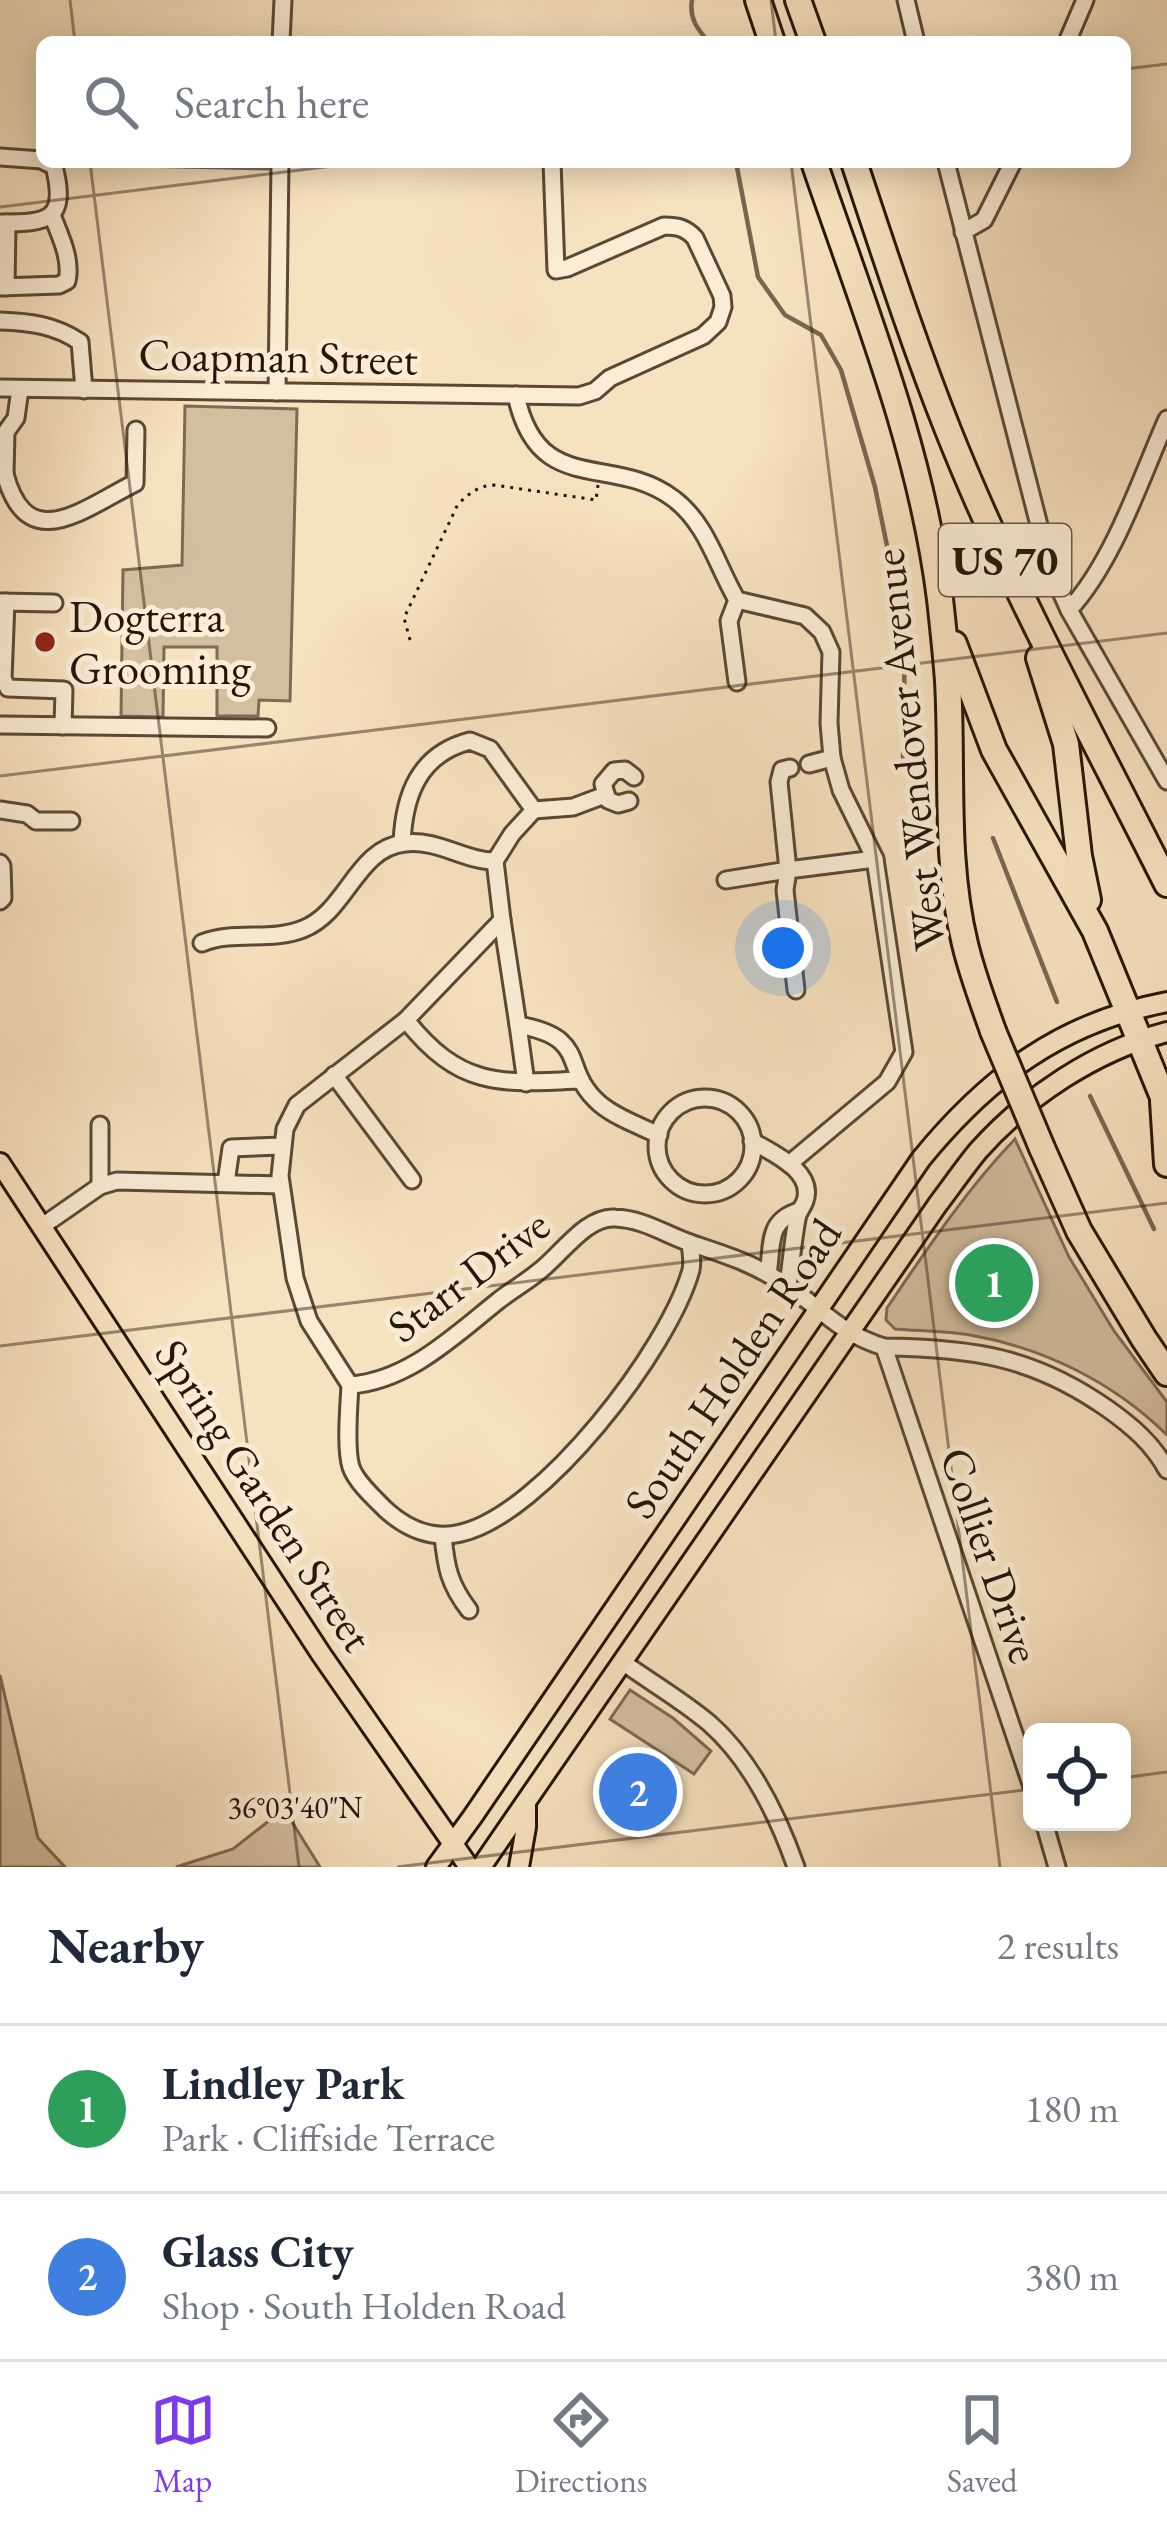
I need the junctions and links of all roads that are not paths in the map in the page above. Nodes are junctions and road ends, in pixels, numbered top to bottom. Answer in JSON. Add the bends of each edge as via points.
{"nodes":[{"id":1,"x":283,"y":0,"type":"edge"},
{"id":2,"x":758,"y":0,"type":"edge"},
{"id":3,"x":799,"y":0,"type":"edge"},
{"id":4,"x":905,"y":0,"type":"edge"},
{"id":5,"x":1085,"y":0,"type":"edge"},
{"id":6,"x":281,"y":36,"type":"edge"},
{"id":7,"x":770,"y":36,"type":"edge"},
{"id":8,"x":811,"y":36,"type":"edge"},
{"id":9,"x":914,"y":36,"type":"edge"},
{"id":10,"x":1070,"y":36,"type":"edge"},
{"id":11,"x":0,"y":158,"type":"edge"},
{"id":12,"x":36,"y":160,"type":"edge"},
{"id":13,"x":54,"y":168,"type":"edge"},
{"id":14,"x":280,"y":168,"type":"edge"},
{"id":15,"x":552,"y":168,"type":"edge"},
{"id":16,"x":816,"y":168,"type":"edge"},
{"id":17,"x":856,"y":168,"type":"edge"},
{"id":18,"x":947,"y":168,"type":"edge"},
{"id":19,"x":1010,"y":168,"type":"edge"},
{"id":20,"x":52,"y":215,"type":"junction"},
{"id":21,"x":3,"y":223,"type":"edge"},
{"id":22,"x":963,"y":232,"type":"junction"},
{"id":23,"x":3,"y":287,"type":"edge"},
{"id":24,"x":0,"y":322,"type":"edge"},
{"id":25,"x":0,"y":388,"type":"edge"},
{"id":26,"x":20,"y":389,"type":"junction"},
{"id":27,"x":84,"y":390,"type":"junction"},
{"id":28,"x":277,"y":392,"type":"junction"},
{"id":29,"x":516,"y":395,"type":"junction"},
{"id":30,"x":1167,"y":419,"type":"edge"},
{"id":31,"x":136,"y":430,"type":"dead end"},
{"id":32,"x":3,"y":432,"type":"edge"},
{"id":33,"x":2,"y":474,"type":"edge"},
{"id":34,"x":1010,"y":572,"type":"junction"},
{"id":35,"x":939,"y":596,"type":"junction"},
{"id":36,"x":737,"y":600,"type":"junction"},
{"id":37,"x":3,"y":602,"type":"edge"},
{"id":38,"x":54,"y":603,"type":"dead end"},
{"id":39,"x":1069,"y":610,"type":"junction"},
{"id":40,"x":736,"y":682,"type":"dead end"},
{"id":41,"x":0,"y":725,"type":"edge"},
{"id":42,"x":63,"y":726,"type":"junction"},
{"id":43,"x":267,"y":728,"type":"dead end"},
{"id":44,"x":832,"y":758,"type":"junction"},
{"id":45,"x":808,"y":764,"type":"dead end"},
{"id":46,"x":790,"y":768,"type":"dead end"},
{"id":47,"x":634,"y":777,"type":"dead end"},
{"id":48,"x":1167,"y":781,"type":"edge"},
{"id":49,"x":605,"y":795,"type":"junction"},
{"id":50,"x":629,"y":801,"type":"dead end"},
{"id":51,"x":0,"y":810,"type":"edge"},
{"id":52,"x":534,"y":810,"type":"junction"},
{"id":53,"x":71,"y":821,"type":"dead end"},
{"id":54,"x":402,"y":842,"type":"junction"},
{"id":55,"x":875,"y":860,"type":"junction"},
{"id":56,"x":495,"y":861,"type":"junction"},
{"id":57,"x":0,"y":862,"type":"edge"},
{"id":58,"x":788,"y":870,"type":"junction"},
{"id":59,"x":727,"y":880,"type":"dead end"},
{"id":60,"x":1167,"y":884,"type":"edge"},
{"id":61,"x":0,"y":901,"type":"edge"},
{"id":62,"x":502,"y":920,"type":"junction"},
{"id":63,"x":1095,"y":931,"type":"junction"},
{"id":64,"x":202,"y":943,"type":"dead end"},
{"id":65,"x":796,"y":990,"type":"dead end"},
{"id":66,"x":1167,"y":1002,"type":"edge"},
{"id":67,"x":1128,"y":1012,"type":"junction"},
{"id":68,"x":406,"y":1020,"type":"junction"},
{"id":69,"x":518,"y":1025,"type":"junction"},
{"id":70,"x":1167,"y":1032,"type":"edge"},
{"id":71,"x":1139,"y":1040,"type":"junction"},
{"id":72,"x":334,"y":1075,"type":"junction"},
{"id":73,"x":580,"y":1080,"type":"junction"},
{"id":74,"x":526,"y":1083,"type":"junction"},
{"id":75,"x":1165,"y":1104,"type":"edge"},
{"id":76,"x":100,"y":1124,"type":"dead end"},
{"id":77,"x":659,"y":1135,"type":"junction"},
{"id":78,"x":752,"y":1141,"type":"junction"},
{"id":79,"x":281,"y":1146,"type":"junction"},
{"id":80,"x":0,"y":1162,"type":"edge"},
{"id":81,"x":1167,"y":1163,"type":"edge"},
{"id":82,"x":789,"y":1164,"type":"junction"},
{"id":83,"x":412,"y":1180,"type":"dead end"},
{"id":84,"x":226,"y":1184,"type":"junction"},
{"id":85,"x":280,"y":1185,"type":"junction"},
{"id":86,"x":100,"y":1186,"type":"junction"},
{"id":87,"x":799,"y":1211,"type":"junction"},
{"id":88,"x":776,"y":1226,"type":"junction"},
{"id":89,"x":41,"y":1227,"type":"junction"},
{"id":90,"x":795,"y":1230,"type":"junction"},
{"id":91,"x":690,"y":1243,"type":"junction"},
{"id":92,"x":768,"y":1274,"type":"junction"},
{"id":93,"x":788,"y":1286,"type":"junction"},
{"id":94,"x":819,"y":1311,"type":"junction"},
{"id":95,"x":850,"y":1334,"type":"junction"},
{"id":96,"x":884,"y":1346,"type":"junction"},
{"id":97,"x":1167,"y":1373,"type":"edge"},
{"id":98,"x":350,"y":1385,"type":"junction"},
{"id":99,"x":1167,"y":1470,"type":"edge"},
{"id":100,"x":443,"y":1535,"type":"junction"},
{"id":101,"x":469,"y":1610,"type":"dead end"},
{"id":102,"x":624,"y":1663,"type":"junction"},
{"id":103,"x":1023,"y":1760,"type":"edge"},
{"id":104,"x":526,"y":1805,"type":"junction"},
{"id":105,"x":1047,"y":1831,"type":"edge"},
{"id":106,"x":453,"y":1844,"type":"junction"},
{"id":107,"x":436,"y":1867,"type":"edge"},
{"id":108,"x":470,"y":1867,"type":"edge"},
{"id":109,"x":481,"y":1867,"type":"edge"},
{"id":110,"x":519,"y":1867,"type":"edge"},
{"id":111,"x":796,"y":1867,"type":"edge"},
{"id":112,"x":1057,"y":1867,"type":"edge"}],
"edges":[{"from":1,"to":6,"type":"street"},
{"from":2,"to":7,"type":"highway"},
{"from":3,"to":8,"type":"highway"},
{"from":4,"to":9,"type":"street"},
{"from":5,"to":10,"type":"street"},
{"from":11,"to":12,"type":"street"},
{"from":13,"to":20,"type":"street","via":[[59,201]]},
{"from":14,"to":28,"type":"street"},
{"from":15,"to":29,"type":"street","name":"Coapman Street","via":[[556,270],[677,226],[695,238],[723,307],[703,336],[595,391]]},
{"from":16,"to":35,"type":"highway","name":"West Wendover Avenue","number":"US 70","via":[[910,445]]},
{"from":17,"to":34,"type":"highway","number":"US 70","via":[[949,433]]},
{"from":18,"to":22,"type":"street"},
{"from":19,"to":22,"type":"street","via":[[984,220]]},
{"from":20,"to":21,"type":"street"},
{"from":20,"to":23,"type":"street","via":[[67,281]]},
{"from":21,"to":23,"type":"street"},
{"from":22,"to":39,"type":"street","via":[[1037,524]]},
{"from":24,"to":27,"type":"street","via":[[34,323],[80,342]]},
{"from":25,"to":26,"type":"street","name":"Coapman Street"},
{"from":26,"to":27,"type":"street","name":"Coapman Street"},
{"from":26,"to":32,"type":"street","via":[[16,418]]},
{"from":27,"to":28,"type":"street","name":"Coapman Street"},
{"from":28,"to":29,"type":"street","name":"Coapman Street"},
{"from":29,"to":36,"type":"street","via":[[547,454],[569,468],[651,485],[683,508]]},
{"from":30,"to":39,"type":"street","via":[[1103,564]]},
{"from":31,"to":33,"type":"street","via":[[135,483],[62,520],[21,513]]},
{"from":32,"to":33,"type":"street"},
{"from":34,"to":60,"type":"highway","number":"US 70"},
{"from":34,"to":63,"type":"highway","via":[[1066,744]]},
{"from":35,"to":63,"type":"highway","via":[[994,750]]},
{"from":35,"to":97,"type":"highway","name":"West Wendover Avenue","number":"US 70","bridge":true,"via":[[964,942],[1079,1231]]},
{"from":36,"to":40,"type":"street","via":[[728,621]]},
{"from":36,"to":44,"type":"street","via":[[805,616],[822,632],[831,652]]},
{"from":37,"to":38,"type":"street"},
{"from":37,"to":42,"type":"street","via":[[3,679],[8,688],[64,690]]},
{"from":39,"to":48,"type":"street"},
{"from":41,"to":42,"type":"street"},
{"from":42,"to":43,"type":"street"},
{"from":44,"to":45,"type":"street"},
{"from":44,"to":55,"type":"street"},
{"from":46,"to":58,"type":"street","via":[[779,782]]},
{"from":47,"to":49,"type":"street","via":[[609,774]]},
{"from":49,"to":50,"type":"street"},
{"from":49,"to":52,"type":"street"},
{"from":51,"to":53,"type":"street"},
{"from":52,"to":54,"type":"street","via":[[490,749],[459,744],[413,785]]},
{"from":52,"to":56,"type":"street"},
{"from":54,"to":56,"type":"street"},
{"from":54,"to":64,"type":"street","via":[[380,850],[330,911],[304,929]]},
{"from":55,"to":58,"type":"street"},
{"from":55,"to":82,"type":"street","via":[[904,1052],[887,1082]]},
{"from":56,"to":62,"type":"street"},
{"from":57,"to":61,"type":"street"},
{"from":58,"to":59,"type":"street"},
{"from":58,"to":65,"type":"street"},
{"from":62,"to":68,"type":"street"},
{"from":62,"to":69,"type":"street"},
{"from":63,"to":67,"type":"highway"},
{"from":66,"to":67,"type":"main road","name":"South Holden Road"},
{"from":67,"to":71,"type":"highway"},
{"from":67,"to":94,"type":"main road","name":"South Holden Road","via":[[1054,1041],[973,1100],[921,1159]]},
{"from":68,"to":72,"type":"street"},
{"from":68,"to":74,"type":"street","via":[[460,1070]]},
{"from":69,"to":73,"type":"street","via":[[561,1040]]},
{"from":69,"to":74,"type":"street"},
{"from":70,"to":71,"type":"main road","name":"South Holden Road"},
{"from":71,"to":75,"type":"highway"},
{"from":71,"to":95,"type":"main road","name":"South Holden Road","via":[[1035,1099],[976,1153]]},
{"from":72,"to":79,"type":"street","via":[[297,1105]]},
{"from":72,"to":83,"type":"street"},
{"from":73,"to":74,"type":"street"},
{"from":73,"to":77,"type":"street","via":[[602,1106]]},
{"from":75,"to":81,"type":"highway"},
{"from":76,"to":86,"type":"street"},
{"from":77,"to":78,"type":"street","via":[[679,1105],[712,1097],[742,1115]]},
{"from":77,"to":78,"type":"street","via":[[669,1178],[700,1196],[734,1186],[750,1165]]},
{"from":78,"to":82,"type":"street"},
{"from":79,"to":84,"type":"street","via":[[230,1148]]},
{"from":79,"to":85,"type":"street","name":"Starr Drive"},
{"from":80,"to":89,"type":"main road","name":"Spring Garden Street"},
{"from":82,"to":87,"type":"street","via":[[806,1191]]},
{"from":84,"to":85,"type":"street"},
{"from":84,"to":86,"type":"street"},
{"from":85,"to":98,"type":"street","name":"Starr Drive","via":[[303,1307]]},
{"from":86,"to":89,"type":"street"},
{"from":87,"to":88,"type":"street"},
{"from":87,"to":90,"type":"street"},
{"from":88,"to":90,"type":"street"},
{"from":88,"to":92,"type":"street"},
{"from":89,"to":106,"type":"main road","name":"Spring Garden Street"},
{"from":90,"to":93,"type":"street"},
{"from":91,"to":92,"type":"street","name":"Starr Drive"},
{"from":91,"to":98,"type":"street","name":"Starr Drive","via":[[609,1217],[405,1370]]},
{"from":91,"to":100,"type":"street","via":[[693,1265],[673,1316],[607,1416],[501,1515]]},
{"from":92,"to":93,"type":"street","name":"Starr Drive"},
{"from":93,"to":94,"type":"street","name":"Starr Drive"},
{"from":94,"to":95,"type":"street","name":"Starr Drive"},
{"from":94,"to":106,"type":"main road","name":"South Holden Road"},
{"from":95,"to":96,"type":"street","name":"Starr Drive"},
{"from":95,"to":102,"type":"main road","name":"South Holden Road"},
{"from":96,"to":99,"type":"street","name":"Starr Drive","via":[[977,1353],[1043,1371],[1120,1418]]},
{"from":96,"to":103,"type":"street","name":"Collier Drive"},
{"from":98,"to":100,"type":"street","via":[[351,1469],[402,1522]]},
{"from":100,"to":101,"type":"street","via":[[446,1567]]},
{"from":102,"to":104,"type":"main road","name":"South Holden Road"},
{"from":102,"to":111,"type":"street","via":[[724,1738],[758,1785]]},
{"from":104,"to":109,"type":"main road","name":"South Holden Road"},
{"from":104,"to":110,"type":"main road"},
{"from":105,"to":112,"type":"street"},
{"from":106,"to":107,"type":"main road","name":"South Holden Road"},
{"from":106,"to":108,"type":"main road","name":"Spring Garden Street"}]}
